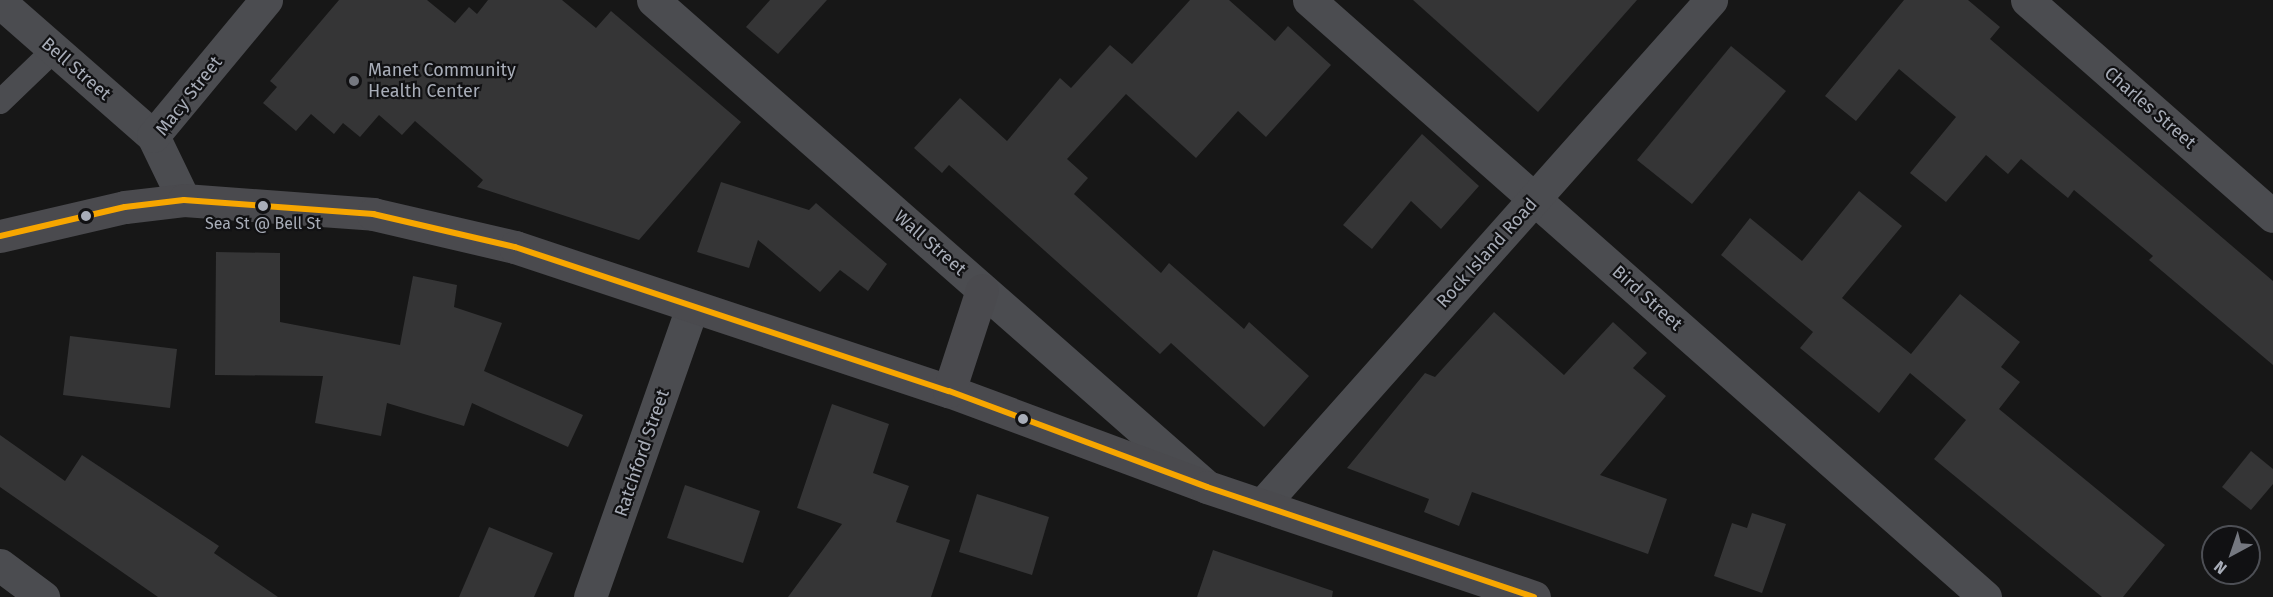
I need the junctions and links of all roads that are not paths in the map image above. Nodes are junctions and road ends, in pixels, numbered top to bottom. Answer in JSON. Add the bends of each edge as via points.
{"nodes":[{"id":1,"x":266,"y":0,"type":"edge"},
{"id":2,"x":653,"y":0,"type":"edge"},
{"id":3,"x":1309,"y":0,"type":"edge"},
{"id":4,"x":1711,"y":0,"type":"edge"},
{"id":5,"x":2027,"y":0,"type":"edge"},
{"id":6,"x":0,"y":2,"type":"edge"},
{"id":7,"x":54,"y":50,"type":"junction"},
{"id":8,"x":0,"y":102,"type":"edge"},
{"id":9,"x":153,"y":136,"type":"junction"},
{"id":10,"x":1535,"y":198,"type":"junction"},
{"id":11,"x":184,"y":200,"type":"junction"},
{"id":12,"x":2273,"y":216,"type":"edge"},
{"id":13,"x":0,"y":236,"type":"edge"},
{"id":14,"x":982,"y":290,"type":"junction"},
{"id":15,"x":692,"y":308,"type":"junction"},
{"id":16,"x":949,"y":391,"type":"junction"},
{"id":17,"x":1207,"y":487,"type":"junction"},
{"id":18,"x":1262,"y":505,"type":"junction"},
{"id":19,"x":0,"y":565,"type":"edge"},
{"id":20,"x":599,"y":594,"type":"edge"},
{"id":21,"x":43,"y":597,"type":"edge"},
{"id":22,"x":1534,"y":597,"type":"edge"},
{"id":23,"x":1985,"y":597,"type":"edge"}],
"edges":[{"from":1,"to":9,"type":"street","name":"Macy Street"},
{"from":2,"to":14,"type":"street","name":"Wall Street"},
{"from":3,"to":10,"type":"street","name":"Bird Street"},
{"from":4,"to":10,"type":"street","name":"Rock Island Road"},
{"from":5,"to":12,"type":"street","name":"Charles Street"},
{"from":6,"to":7,"type":"street","name":"Bell Street"},
{"from":7,"to":8,"type":"lane"},
{"from":7,"to":9,"type":"street","name":"Bell Street"},
{"from":9,"to":11,"type":"street","name":"Macy Street"},
{"from":10,"to":18,"type":"street","name":"Rock Island Road"},
{"from":10,"to":23,"type":"street","name":"Bird Street"},
{"from":11,"to":13,"type":"street","via":[[125,207]]},
{"from":11,"to":15,"type":"street","via":[[373,214],[515,246]]},
{"from":14,"to":16,"type":"street"},
{"from":14,"to":17,"type":"street","name":"Wall Street"},
{"from":15,"to":16,"type":"street"},
{"from":15,"to":20,"type":"street","name":"Ratchford Street"},
{"from":16,"to":17,"type":"street"},
{"from":17,"to":18,"type":"street"},
{"from":18,"to":22,"type":"street"},
{"from":19,"to":21,"type":"street"}]}
